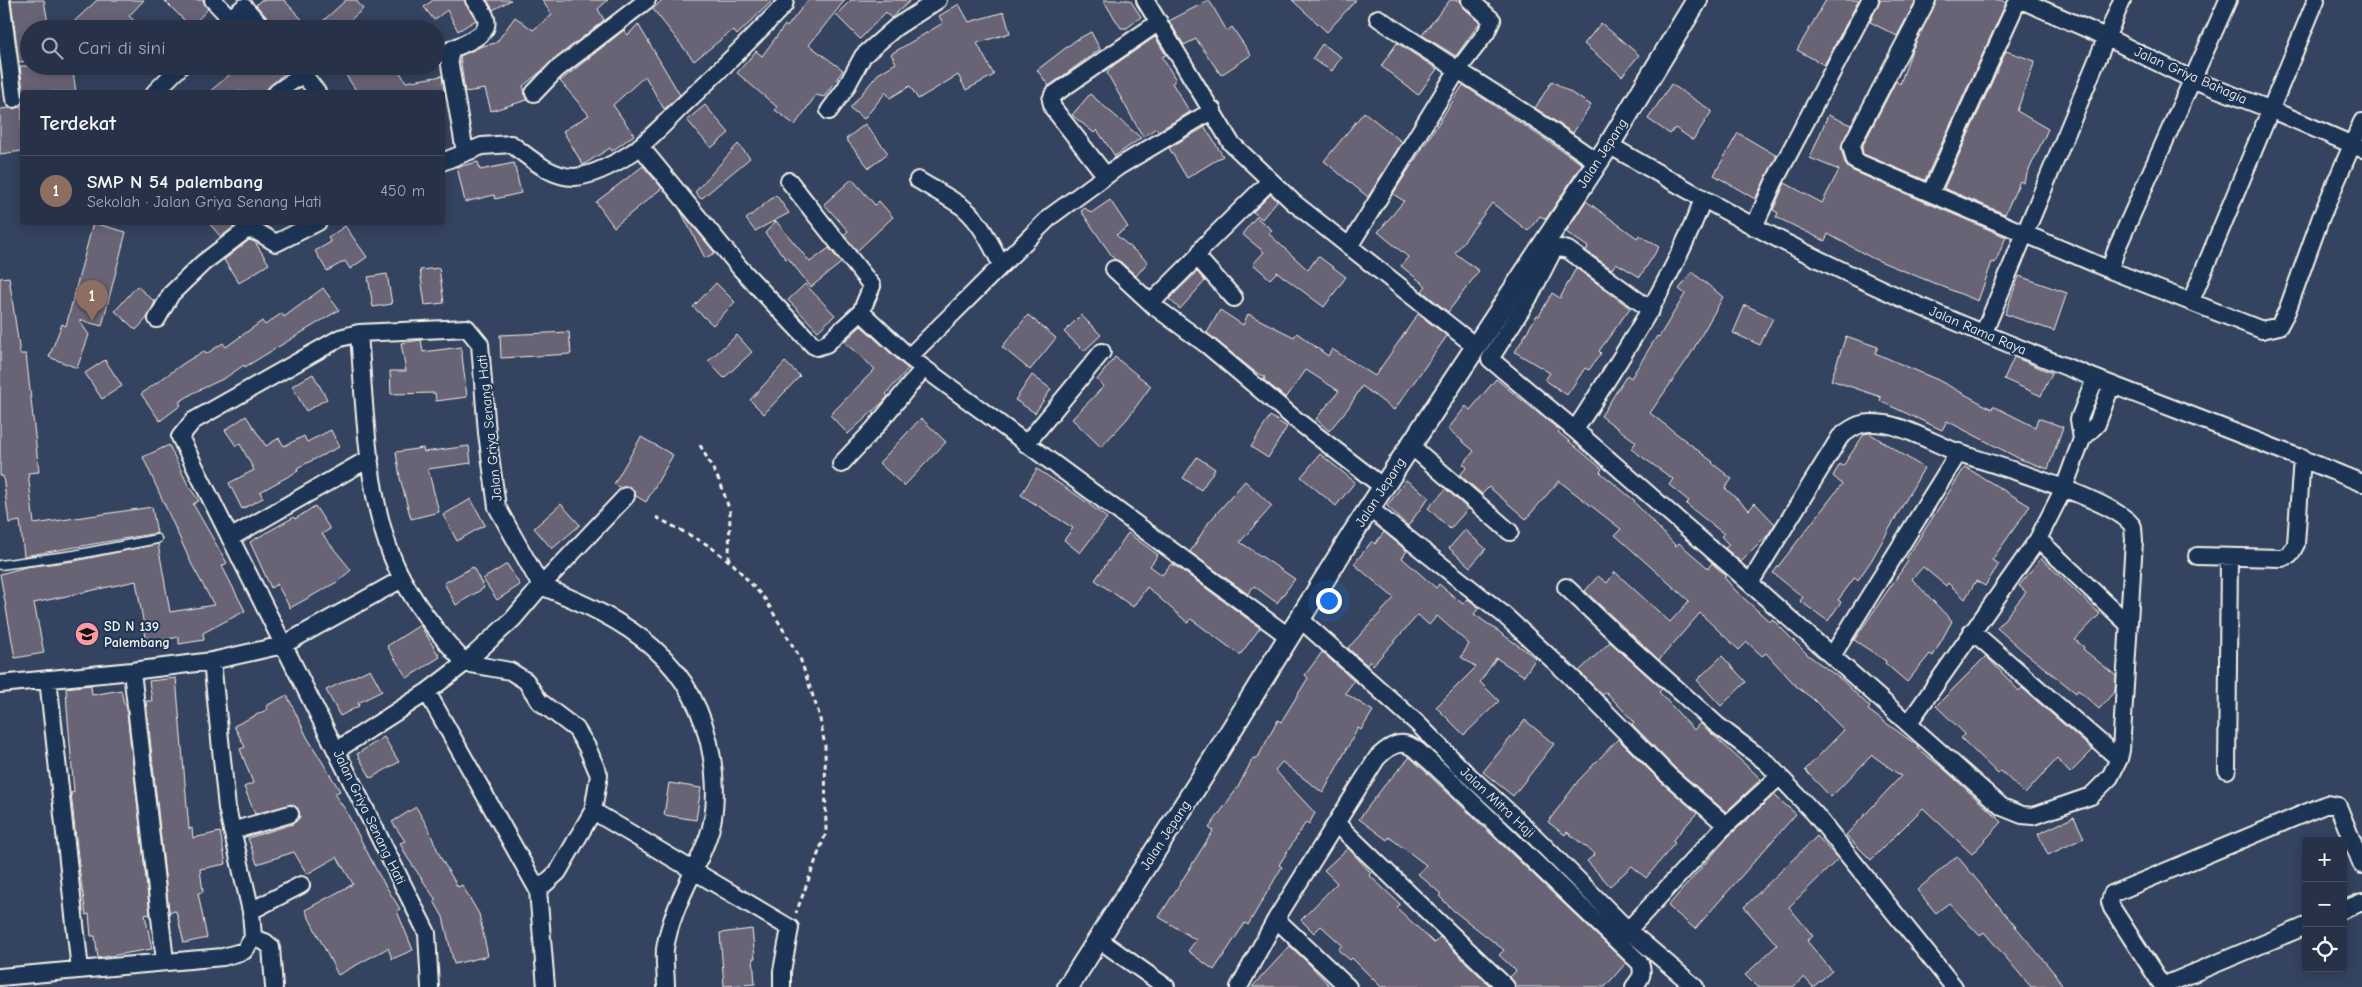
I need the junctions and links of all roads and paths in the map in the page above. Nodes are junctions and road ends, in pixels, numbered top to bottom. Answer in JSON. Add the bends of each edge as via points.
{"nodes":[{"id":1,"x":1,"y":0,"type":"edge"},
{"id":2,"x":213,"y":0,"type":"edge"},
{"id":3,"x":474,"y":0,"type":"edge"},
{"id":4,"x":647,"y":0,"type":"edge"},
{"id":5,"x":785,"y":0,"type":"edge"},
{"id":6,"x":938,"y":0,"type":"edge"},
{"id":7,"x":1145,"y":0,"type":"edge"},
{"id":8,"x":1470,"y":0,"type":"edge"},
{"id":9,"x":1697,"y":0,"type":"edge"},
{"id":10,"x":1870,"y":0,"type":"edge"},
{"id":11,"x":1927,"y":0,"type":"edge"},
{"id":12,"x":2020,"y":0,"type":"edge"},
{"id":13,"x":2122,"y":0,"type":"edge"},
{"id":14,"x":2228,"y":0,"type":"edge"},
{"id":15,"x":2316,"y":0,"type":"edge"},
{"id":16,"x":248,"y":4,"type":"edge"},
{"id":17,"x":1378,"y":18,"type":"dead end"},
{"id":18,"x":223,"y":20,"type":"edge"},
{"id":19,"x":228,"y":20,"type":"edge"},
{"id":20,"x":258,"y":20,"type":"edge"},
{"id":21,"x":1159,"y":22,"type":"junction"},
{"id":22,"x":2106,"y":37,"type":"junction"},
{"id":23,"x":1457,"y":71,"type":"junction"},
{"id":24,"x":172,"y":75,"type":"edge"},
{"id":25,"x":295,"y":75,"type":"edge"},
{"id":26,"x":304,"y":75,"type":"edge"},
{"id":27,"x":2191,"y":79,"type":"junction"},
{"id":28,"x":157,"y":90,"type":"edge"},
{"id":29,"x":279,"y":90,"type":"edge"},
{"id":30,"x":315,"y":90,"type":"edge"},
{"id":31,"x":534,"y":93,"type":"dead end"},
{"id":32,"x":14,"y":99,"type":"dead end"},
{"id":33,"x":1213,"y":110,"type":"junction"},
{"id":34,"x":2272,"y":110,"type":"junction"},
{"id":35,"x":829,"y":111,"type":"dead end"},
{"id":36,"x":2362,"y":122,"type":"edge"},
{"id":37,"x":1609,"y":145,"type":"junction"},
{"id":38,"x":640,"y":146,"type":"junction"},
{"id":39,"x":2357,"y":147,"type":"edge"},
{"id":40,"x":465,"y":152,"type":"junction"},
{"id":41,"x":445,"y":161,"type":"edge"},
{"id":42,"x":1597,"y":162,"type":"junction"},
{"id":43,"x":1106,"y":176,"type":"junction"},
{"id":44,"x":789,"y":180,"type":"dead end"},
{"id":45,"x":918,"y":180,"type":"dead end"},
{"id":46,"x":1270,"y":181,"type":"junction"},
{"id":47,"x":1931,"y":192,"type":"junction"},
{"id":48,"x":1703,"y":199,"type":"junction"},
{"id":49,"x":1718,"y":207,"type":"junction"},
{"id":50,"x":312,"y":225,"type":"edge"},
{"id":51,"x":1754,"y":227,"type":"junction"},
{"id":52,"x":2026,"y":234,"type":"junction"},
{"id":53,"x":1688,"y":241,"type":"junction"},
{"id":54,"x":1350,"y":245,"type":"junction"},
{"id":55,"x":1197,"y":257,"type":"junction"},
{"id":56,"x":1001,"y":264,"type":"junction"},
{"id":57,"x":1114,"y":269,"type":"dead end"},
{"id":58,"x":2110,"y":270,"type":"junction"},
{"id":59,"x":1234,"y":298,"type":"dead end"},
{"id":60,"x":2191,"y":301,"type":"junction"},
{"id":61,"x":1152,"y":303,"type":"junction"},
{"id":62,"x":1651,"y":310,"type":"junction"},
{"id":63,"x":861,"y":312,"type":"junction"},
{"id":64,"x":157,"y":319,"type":"dead end"},
{"id":65,"x":1984,"y":332,"type":"junction"},
{"id":66,"x":359,"y":333,"type":"junction"},
{"id":67,"x":1474,"y":345,"type":"junction"},
{"id":68,"x":1102,"y":352,"type":"dead end"},
{"id":69,"x":909,"y":357,"type":"junction"},
{"id":70,"x":923,"y":369,"type":"junction"},
{"id":71,"x":2095,"y":380,"type":"junction"},
{"id":72,"x":2111,"y":386,"type":"junction"},
{"id":73,"x":1575,"y":430,"type":"junction"},
{"id":74,"x":2082,"y":438,"type":"junction"},
{"id":75,"x":1026,"y":444,"type":"junction"},
{"id":76,"x":700,"y":445,"type":"dead end"},
{"id":77,"x":1410,"y":445,"type":"junction"},
{"id":78,"x":1958,"y":452,"type":"junction"},
{"id":79,"x":2302,"y":457,"type":"junction"},
{"id":80,"x":370,"y":458,"type":"junction"},
{"id":81,"x":841,"y":464,"type":"dead end"},
{"id":82,"x":2362,"y":483,"type":"edge"},
{"id":83,"x":1383,"y":487,"type":"junction"},
{"id":84,"x":2064,"y":488,"type":"junction"},
{"id":85,"x":626,"y":496,"type":"dead end"},
{"id":86,"x":1369,"y":508,"type":"junction"},
{"id":87,"x":656,"y":517,"type":"dead end"},
{"id":88,"x":1510,"y":532,"type":"dead end"},
{"id":89,"x":230,"y":538,"type":"junction"},
{"id":90,"x":157,"y":539,"type":"dead end"},
{"id":91,"x":2038,"y":539,"type":"junction"},
{"id":92,"x":2197,"y":556,"type":"dead end"},
{"id":93,"x":2229,"y":557,"type":"junction"},
{"id":94,"x":729,"y":560,"type":"junction"},
{"id":95,"x":0,"y":565,"type":"edge"},
{"id":96,"x":402,"y":579,"type":"junction"},
{"id":97,"x":1750,"y":583,"type":"junction"},
{"id":98,"x":541,"y":586,"type":"junction"},
{"id":99,"x":1566,"y":587,"type":"dead end"},
{"id":100,"x":1300,"y":619,"type":"junction"},
{"id":101,"x":2128,"y":624,"type":"junction"},
{"id":102,"x":1972,"y":631,"type":"junction"},
{"id":103,"x":1288,"y":636,"type":"junction"},
{"id":104,"x":283,"y":645,"type":"junction"},
{"id":105,"x":1832,"y":656,"type":"junction"},
{"id":106,"x":212,"y":661,"type":"junction"},
{"id":107,"x":465,"y":663,"type":"junction"},
{"id":108,"x":132,"y":671,"type":"junction"},
{"id":109,"x":48,"y":679,"type":"junction"},
{"id":110,"x":0,"y":684,"type":"edge"},
{"id":111,"x":427,"y":692,"type":"junction"},
{"id":112,"x":1908,"y":724,"type":"junction"},
{"id":113,"x":337,"y":750,"type":"junction"},
{"id":114,"x":2119,"y":759,"type":"junction"},
{"id":115,"x":2227,"y":770,"type":"dead end"},
{"id":116,"x":1780,"y":776,"type":"junction"},
{"id":117,"x":593,"y":812,"type":"junction"},
{"id":118,"x":290,"y":814,"type":"dead end"},
{"id":119,"x":1336,"y":823,"type":"junction"},
{"id":120,"x":1726,"y":825,"type":"junction"},
{"id":121,"x":232,"y":831,"type":"junction"},
{"id":122,"x":2362,"y":865,"type":"edge"},
{"id":123,"x":692,"y":871,"type":"junction"},
{"id":124,"x":301,"y":885,"type":"dead end"},
{"id":125,"x":538,"y":890,"type":"junction"},
{"id":126,"x":2362,"y":902,"type":"edge"},
{"id":127,"x":2347,"y":908,"type":"edge"},
{"id":128,"x":251,"y":911,"type":"junction"},
{"id":129,"x":1276,"y":919,"type":"junction"},
{"id":130,"x":2304,"y":927,"type":"edge"},
{"id":131,"x":790,"y":928,"type":"junction"},
{"id":132,"x":1628,"y":930,"type":"junction"},
{"id":133,"x":253,"y":938,"type":"junction"},
{"id":134,"x":1098,"y":939,"type":"junction"},
{"id":135,"x":165,"y":961,"type":"junction"},
{"id":136,"x":80,"y":970,"type":"junction"},
{"id":137,"x":0,"y":977,"type":"edge"},
{"id":138,"x":274,"y":987,"type":"edge"},
{"id":139,"x":430,"y":987,"type":"edge"},
{"id":140,"x":546,"y":987,"type":"edge"},
{"id":141,"x":666,"y":987,"type":"edge"},
{"id":142,"x":782,"y":987,"type":"edge"},
{"id":143,"x":1068,"y":987,"type":"edge"},
{"id":144,"x":1166,"y":987,"type":"edge"},
{"id":145,"x":1239,"y":987,"type":"edge"},
{"id":146,"x":1348,"y":987,"type":"edge"},
{"id":147,"x":1506,"y":987,"type":"edge"},
{"id":148,"x":1634,"y":987,"type":"edge"},
{"id":149,"x":1695,"y":987,"type":"edge"},
{"id":150,"x":1954,"y":987,"type":"edge"}],
"edges":[{"from":1,"to":32,"type":"street"},
{"from":2,"to":18,"type":"street"},
{"from":3,"to":40,"type":"street","via":[[486,12],[487,25],[484,32],[452,49],[449,59]]},
{"from":4,"to":31,"type":"street","via":[[556,70]]},
{"from":5,"to":38,"type":"street","via":[[758,33]]},
{"from":6,"to":35,"type":"street","via":[[896,27],[863,56]]},
{"from":7,"to":21,"type":"street"},
{"from":8,"to":23,"type":"street","via":[[1492,20]]},
{"from":9,"to":37,"type":"street","name":"Jalan Jepang"},
{"from":10,"to":51,"type":"street","via":[[1775,180]]},
{"from":11,"to":47,"type":"street","via":[[1851,146],[1855,161]]},
{"from":12,"to":22,"type":"street","name":"Jalan Griya Bahagia"},
{"from":12,"to":47,"type":"street"},
{"from":13,"to":22,"type":"street"},
{"from":14,"to":27,"type":"street"},
{"from":15,"to":34,"type":"street"},
{"from":16,"to":19,"type":"street"},
{"from":16,"to":20,"type":"street"},
{"from":17,"to":23,"type":"street"},
{"from":21,"to":33,"type":"street"},
{"from":21,"to":43,"type":"street","via":[[1053,95],[1051,100],[1053,108]]},
{"from":22,"to":27,"type":"street","name":"Jalan Griya Bahagia"},
{"from":22,"to":52,"type":"street"},
{"from":23,"to":42,"type":"street","via":[[1540,121]]},
{"from":23,"to":54,"type":"street"},
{"from":24,"to":28,"type":"street"},
{"from":25,"to":29,"type":"street"},
{"from":26,"to":30,"type":"street"},
{"from":27,"to":34,"type":"street","name":"Jalan Griya Bahagia"},
{"from":27,"to":58,"type":"street"},
{"from":33,"to":43,"type":"street"},
{"from":33,"to":46,"type":"street","via":[[1231,142]]},
{"from":34,"to":39,"type":"street","name":"Jalan Griya Bahagia"},
{"from":34,"to":60,"type":"street"},
{"from":36,"to":39,"type":"street"},
{"from":37,"to":42,"type":"street","name":"Jalan Jepang"},
{"from":37,"to":48,"type":"street","name":"Jalan Rama Raya"},
{"from":38,"to":40,"type":"street","via":[[600,169],[572,177],[545,169],[511,144],[482,146]]},
{"from":38,"to":63,"type":"street","via":[[740,268],[813,345],[817,348],[826,344]]},
{"from":39,"to":60,"type":"street","via":[[2321,217],[2279,326],[2262,330]]},
{"from":40,"to":41,"type":"street"},
{"from":42,"to":67,"type":"street","name":"Jalan Jepang"},
{"from":43,"to":56,"type":"street","via":[[1051,216]]},
{"from":44,"to":63,"type":"street","via":[[872,286]]},
{"from":45,"to":56,"type":"street","via":[[969,212],[988,238]]},
{"from":46,"to":54,"type":"street","via":[[1292,202]]},
{"from":46,"to":55,"type":"street","via":[[1204,246]]},
{"from":47,"to":52,"type":"street"},
{"from":48,"to":49,"type":"street","name":"Jalan Rama Raya"},
{"from":48,"to":53,"type":"street"},
{"from":49,"to":51,"type":"street","name":"Jalan Rama Raya"},
{"from":49,"to":53,"type":"street"},
{"from":50,"to":64,"type":"street","via":[[276,243],[256,231],[246,230],[203,263],[171,294]]},
{"from":51,"to":65,"type":"street","name":"Jalan Rama Raya","via":[[1840,270]]},
{"from":52,"to":58,"type":"street"},
{"from":52,"to":65,"type":"street"},
{"from":53,"to":62,"type":"street"},
{"from":54,"to":67,"type":"street"},
{"from":55,"to":59,"type":"street"},
{"from":55,"to":61,"type":"street"},
{"from":56,"to":69,"type":"street"},
{"from":57,"to":61,"type":"street"},
{"from":58,"to":60,"type":"street"},
{"from":61,"to":83,"type":"street"},
{"from":62,"to":73,"type":"street"},
{"from":62,"to":73,"type":"street","via":[[1568,250],[1560,248],[1553,251],[1530,296],[1490,359]]},
{"from":63,"to":69,"type":"street"},
{"from":65,"to":71,"type":"street","name":"Jalan Rama Raya"},
{"from":66,"to":80,"type":"street"},
{"from":66,"to":89,"type":"street","name":"Jalan Griya Senang Hati","via":[[340,338],[193,421],[180,437]]},
{"from":66,"to":98,"type":"street","name":"Jalan Griya Senang Hati","via":[[467,328],[474,334],[482,351],[487,433],[497,507]]},
{"from":67,"to":77,"type":"street","name":"Jalan Jepang"},
{"from":68,"to":75,"type":"street"},
{"from":69,"to":70,"type":"street"},
{"from":70,"to":75,"type":"street"},
{"from":70,"to":81,"type":"street"},
{"from":71,"to":72,"type":"street","name":"Jalan Rama Raya"},
{"from":71,"to":74,"type":"street","via":[[2079,419]]},
{"from":72,"to":74,"type":"street","via":[[2097,424]]},
{"from":72,"to":79,"type":"street","name":"Jalan Rama Raya"},
{"from":73,"to":97,"type":"street"},
{"from":74,"to":84,"type":"street"},
{"from":75,"to":103,"type":"street"},
{"from":76,"to":94,"type":"path","via":[[721,484],[730,512]]},
{"from":77,"to":83,"type":"street","name":"Jalan Jepang"},
{"from":77,"to":88,"type":"street"},
{"from":78,"to":84,"type":"street"},
{"from":78,"to":97,"type":"street","via":[[1887,424],[1867,422],[1855,425],[1840,438]]},
{"from":78,"to":105,"type":"street"},
{"from":79,"to":82,"type":"street","name":"Jalan Rama Raya"},
{"from":79,"to":93,"type":"street","via":[[2296,544],[2290,555],[2282,558]]},
{"from":80,"to":89,"type":"street"},
{"from":80,"to":96,"type":"street","via":[[381,525]]},
{"from":83,"to":86,"type":"street","name":"Jalan Jepang"},
{"from":84,"to":91,"type":"street"},
{"from":84,"to":101,"type":"street","via":[[2123,515],[2133,527]]},
{"from":85,"to":98,"type":"street"},
{"from":86,"to":100,"type":"street","name":"Jalan Jepang"},
{"from":86,"to":120,"type":"street","via":[[1503,614],[1668,774]]},
{"from":87,"to":94,"type":"path"},
{"from":89,"to":104,"type":"street","name":"Jalan Griya Senang Hati"},
{"from":90,"to":95,"type":"lane"},
{"from":91,"to":101,"type":"street"},
{"from":91,"to":102,"type":"street"},
{"from":92,"to":93,"type":"street"},
{"from":93,"to":115,"type":"street"},
{"from":94,"to":131,"type":"path","via":[[766,599],[800,658],[819,714],[825,746],[826,833]]},
{"from":96,"to":104,"type":"street"},
{"from":96,"to":107,"type":"street"},
{"from":97,"to":105,"type":"street"},
{"from":98,"to":107,"type":"street","via":[[513,619]]},
{"from":98,"to":123,"type":"street","via":[[590,606],[631,629],[660,651],[683,679],[699,711],[714,773],[715,800],[708,839]]},
{"from":99,"to":116,"type":"street","via":[[1717,725]]},
{"from":100,"to":103,"type":"street","name":"Jalan Jepang"},
{"from":100,"to":132,"type":"street","name":"Jalan Mitra Haji","via":[[1403,710]]},
{"from":101,"to":114,"type":"street"},
{"from":102,"to":112,"type":"street"},
{"from":102,"to":114,"type":"street"},
{"from":103,"to":134,"type":"street","name":"Jalan Jepang"},
{"from":104,"to":106,"type":"street"},
{"from":104,"to":113,"type":"street","name":"Jalan Griya Senang Hati"},
{"from":105,"to":112,"type":"street"},
{"from":106,"to":108,"type":"street"},
{"from":106,"to":121,"type":"street"},
{"from":107,"to":111,"type":"street"},
{"from":107,"to":117,"type":"street","via":[[510,671],[526,681],[539,701],[576,729],[598,775]]},
{"from":108,"to":109,"type":"street"},
{"from":108,"to":135,"type":"street"},
{"from":109,"to":110,"type":"street"},
{"from":109,"to":136,"type":"street"},
{"from":111,"to":113,"type":"street"},
{"from":111,"to":125,"type":"street"},
{"from":112,"to":114,"type":"street","via":[[2002,807],[2022,815],[2033,816],[2091,796],[2110,777]]},
{"from":113,"to":139,"type":"street","name":"Jalan Griya Senang Hati","via":[[427,933]]},
{"from":116,"to":120,"type":"street"},
{"from":116,"to":150,"type":"street","via":[[1815,814]]},
{"from":117,"to":123,"type":"street"},
{"from":117,"to":125,"type":"street","via":[[558,872]]},
{"from":118,"to":121,"type":"street"},
{"from":119,"to":129,"type":"street"},
{"from":119,"to":147,"type":"street"},
{"from":119,"to":148,"type":"street","via":[[1389,746],[1402,743],[1413,747],[1640,963],[1643,971]]},
{"from":120,"to":132,"type":"street"},
{"from":121,"to":128,"type":"street"},
{"from":122,"to":130,"type":"street","via":[[2338,806],[2327,804],[2112,894],[2110,898],[2112,908],[2165,985]]},
{"from":123,"to":131,"type":"street"},
{"from":123,"to":141,"type":"street","via":[[674,914],[665,950]]},
{"from":124,"to":128,"type":"street"},
{"from":125,"to":140,"type":"street"},
{"from":126,"to":127,"type":"street"},
{"from":128,"to":133,"type":"street"},
{"from":129,"to":145,"type":"street"},
{"from":129,"to":146,"type":"street"},
{"from":131,"to":142,"type":"street"},
{"from":132,"to":149,"type":"street","name":"Jalan Mitra Haji"},
{"from":133,"to":135,"type":"street","via":[[244,951],[223,957]]},
{"from":133,"to":138,"type":"street","via":[[271,947]]},
{"from":134,"to":143,"type":"street","name":"Jalan Jepang"},
{"from":134,"to":144,"type":"street"},
{"from":135,"to":136,"type":"street"},
{"from":136,"to":137,"type":"street"}]}
